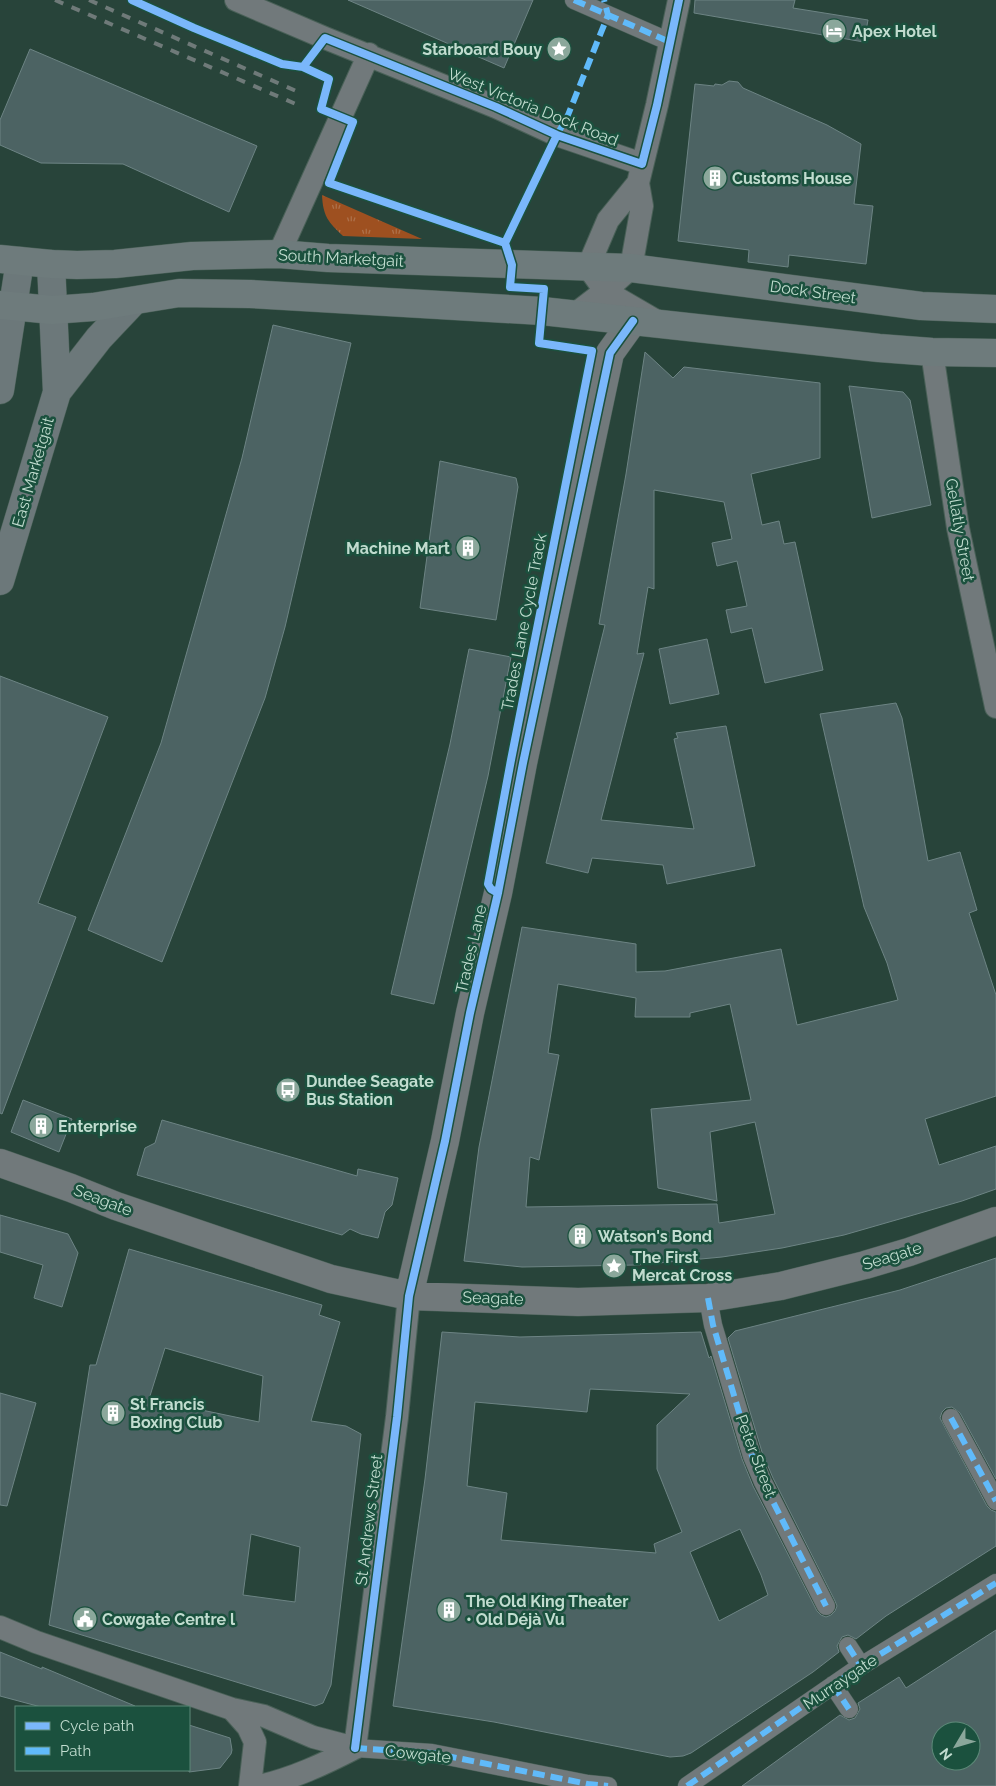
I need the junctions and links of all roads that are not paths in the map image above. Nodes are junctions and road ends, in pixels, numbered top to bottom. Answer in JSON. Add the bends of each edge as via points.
{"nodes":[{"id":1,"x":236,"y":0,"type":"edge"},
{"id":2,"x":574,"y":0,"type":"edge"},
{"id":3,"x":679,"y":0,"type":"edge"},
{"id":4,"x":670,"y":42,"type":"junction"},
{"id":5,"x":369,"y":54,"type":"junction"},
{"id":6,"x":640,"y":174,"type":"junction"},
{"id":7,"x":279,"y":254,"type":"junction"},
{"id":8,"x":10,"y":260,"type":"edge"},
{"id":9,"x":51,"y":264,"type":"junction"},
{"id":10,"x":588,"y":267,"type":"junction"},
{"id":11,"x":631,"y":268,"type":"junction"},
{"id":12,"x":605,"y":291,"type":"junction"},
{"id":13,"x":134,"y":301,"type":"junction"},
{"id":14,"x":7,"y":306,"type":"edge"},
{"id":15,"x":52,"y":310,"type":"junction"},
{"id":16,"x":996,"y":310,"type":"edge"},
{"id":17,"x":575,"y":314,"type":"junction"},
{"id":18,"x":632,"y":321,"type":"junction"},
{"id":19,"x":662,"y":324,"type":"junction"},
{"id":20,"x":932,"y":352,"type":"junction"},
{"id":21,"x":996,"y":353,"type":"edge"},
{"id":22,"x":0,"y":390,"type":"edge"},
{"id":23,"x":57,"y":392,"type":"junction"},
{"id":24,"x":0,"y":581,"type":"edge"},
{"id":25,"x":996,"y":707,"type":"edge"},
{"id":26,"x":0,"y":1163,"type":"edge"},
{"id":27,"x":996,"y":1222,"type":"edge"},
{"id":28,"x":409,"y":1296,"type":"junction"},
{"id":29,"x":708,"y":1298,"type":"junction"},
{"id":30,"x":951,"y":1418,"type":"dead end"},
{"id":31,"x":996,"y":1501,"type":"edge"},
{"id":32,"x":996,"y":1583,"type":"edge"},
{"id":33,"x":826,"y":1606,"type":"dead end"},
{"id":34,"x":0,"y":1627,"type":"edge"},
{"id":35,"x":848,"y":1646,"type":"dead end"},
{"id":36,"x":861,"y":1666,"type":"junction"},
{"id":37,"x":833,"y":1685,"type":"junction"},
{"id":38,"x":232,"y":1709,"type":"junction"},
{"id":39,"x":850,"y":1709,"type":"dead end"},
{"id":40,"x":355,"y":1748,"type":"junction"},
{"id":41,"x":588,"y":1785,"type":"edge"},
{"id":42,"x":250,"y":1786,"type":"edge"},
{"id":43,"x":260,"y":1786,"type":"edge"},
{"id":44,"x":608,"y":1786,"type":"edge"},
{"id":45,"x":687,"y":1786,"type":"edge"}],
"edges":[{"from":1,"to":5,"type":"street","name":"West Victoria Dock Road"},
{"from":2,"to":4,"type":"street"},
{"from":3,"to":4,"type":"street"},
{"from":4,"to":6,"type":"street"},
{"from":5,"to":6,"type":"street","name":"West Victoria Dock Road","via":[[496,107]]},
{"from":5,"to":7,"type":"street"},
{"from":6,"to":10,"type":"street","via":[[608,220]]},
{"from":6,"to":11,"type":"street","via":[[642,206]]},
{"from":7,"to":9,"type":"highway","name":"South Marketgait","via":[[192,256],[115,264]]},
{"from":7,"to":10,"type":"highway","name":"South Marketgait"},
{"from":8,"to":9,"type":"highway","name":"South Marketgait"},
{"from":8,"to":14,"type":"main road"},
{"from":9,"to":15,"type":"main road","name":"East Marketgait"},
{"from":10,"to":11,"type":"highway","name":"South Marketgait"},
{"from":10,"to":12,"type":"street"},
{"from":11,"to":12,"type":"street"},
{"from":11,"to":16,"type":"highway","name":"Dock Street","via":[[921,306]]},
{"from":12,"to":17,"type":"street"},
{"from":12,"to":19,"type":"street"},
{"from":13,"to":15,"type":"highway"},
{"from":13,"to":17,"type":"highway","via":[[179,293],[250,294]]},
{"from":13,"to":23,"type":"main road","name":"East Marketgait","via":[[99,338]]},
{"from":14,"to":15,"type":"highway"},
{"from":14,"to":22,"type":"main road"},
{"from":15,"to":23,"type":"main road","name":"East Marketgait"},
{"from":17,"to":18,"type":"highway"},
{"from":18,"to":19,"type":"highway"},
{"from":18,"to":28,"type":"street","name":"Trades Lane","via":[[610,353],[498,893],[470,1012],[446,1141]]},
{"from":19,"to":20,"type":"highway"},
{"from":20,"to":21,"type":"highway"},
{"from":20,"to":25,"type":"street","name":"Gellatly Street","via":[[958,528]]},
{"from":23,"to":24,"type":"main road","name":"East Marketgait"},
{"from":26,"to":28,"type":"street","name":"Seagate","via":[[331,1279]]},
{"from":27,"to":29,"type":"street","name":"Seagate","via":[[866,1265],[781,1286]]},
{"from":28,"to":29,"type":"street","name":"Seagate","via":[[578,1302]]},
{"from":28,"to":40,"type":"street","name":"St Andrews Street"},
{"from":29,"to":33,"type":"street","name":"Peter Street","via":[[752,1456]]},
{"from":30,"to":31,"type":"street"},
{"from":32,"to":36,"type":"street","name":"Murraygate"},
{"from":34,"to":38,"type":"street","name":"Cowgate"},
{"from":35,"to":36,"type":"street"},
{"from":36,"to":37,"type":"street","name":"Murraygate"},
{"from":37,"to":39,"type":"street"},
{"from":37,"to":45,"type":"street","name":"Murraygate"},
{"from":38,"to":40,"type":"street","name":"Cowgate","via":[[264,1716],[313,1737]]},
{"from":38,"to":42,"type":"street","via":[[248,1727],[255,1742]]},
{"from":40,"to":41,"type":"street","name":"Cowgate","via":[[432,1753]]},
{"from":40,"to":43,"type":"street","via":[[286,1780]]},
{"from":41,"to":44,"type":"street","name":"Cowgate"}]}
